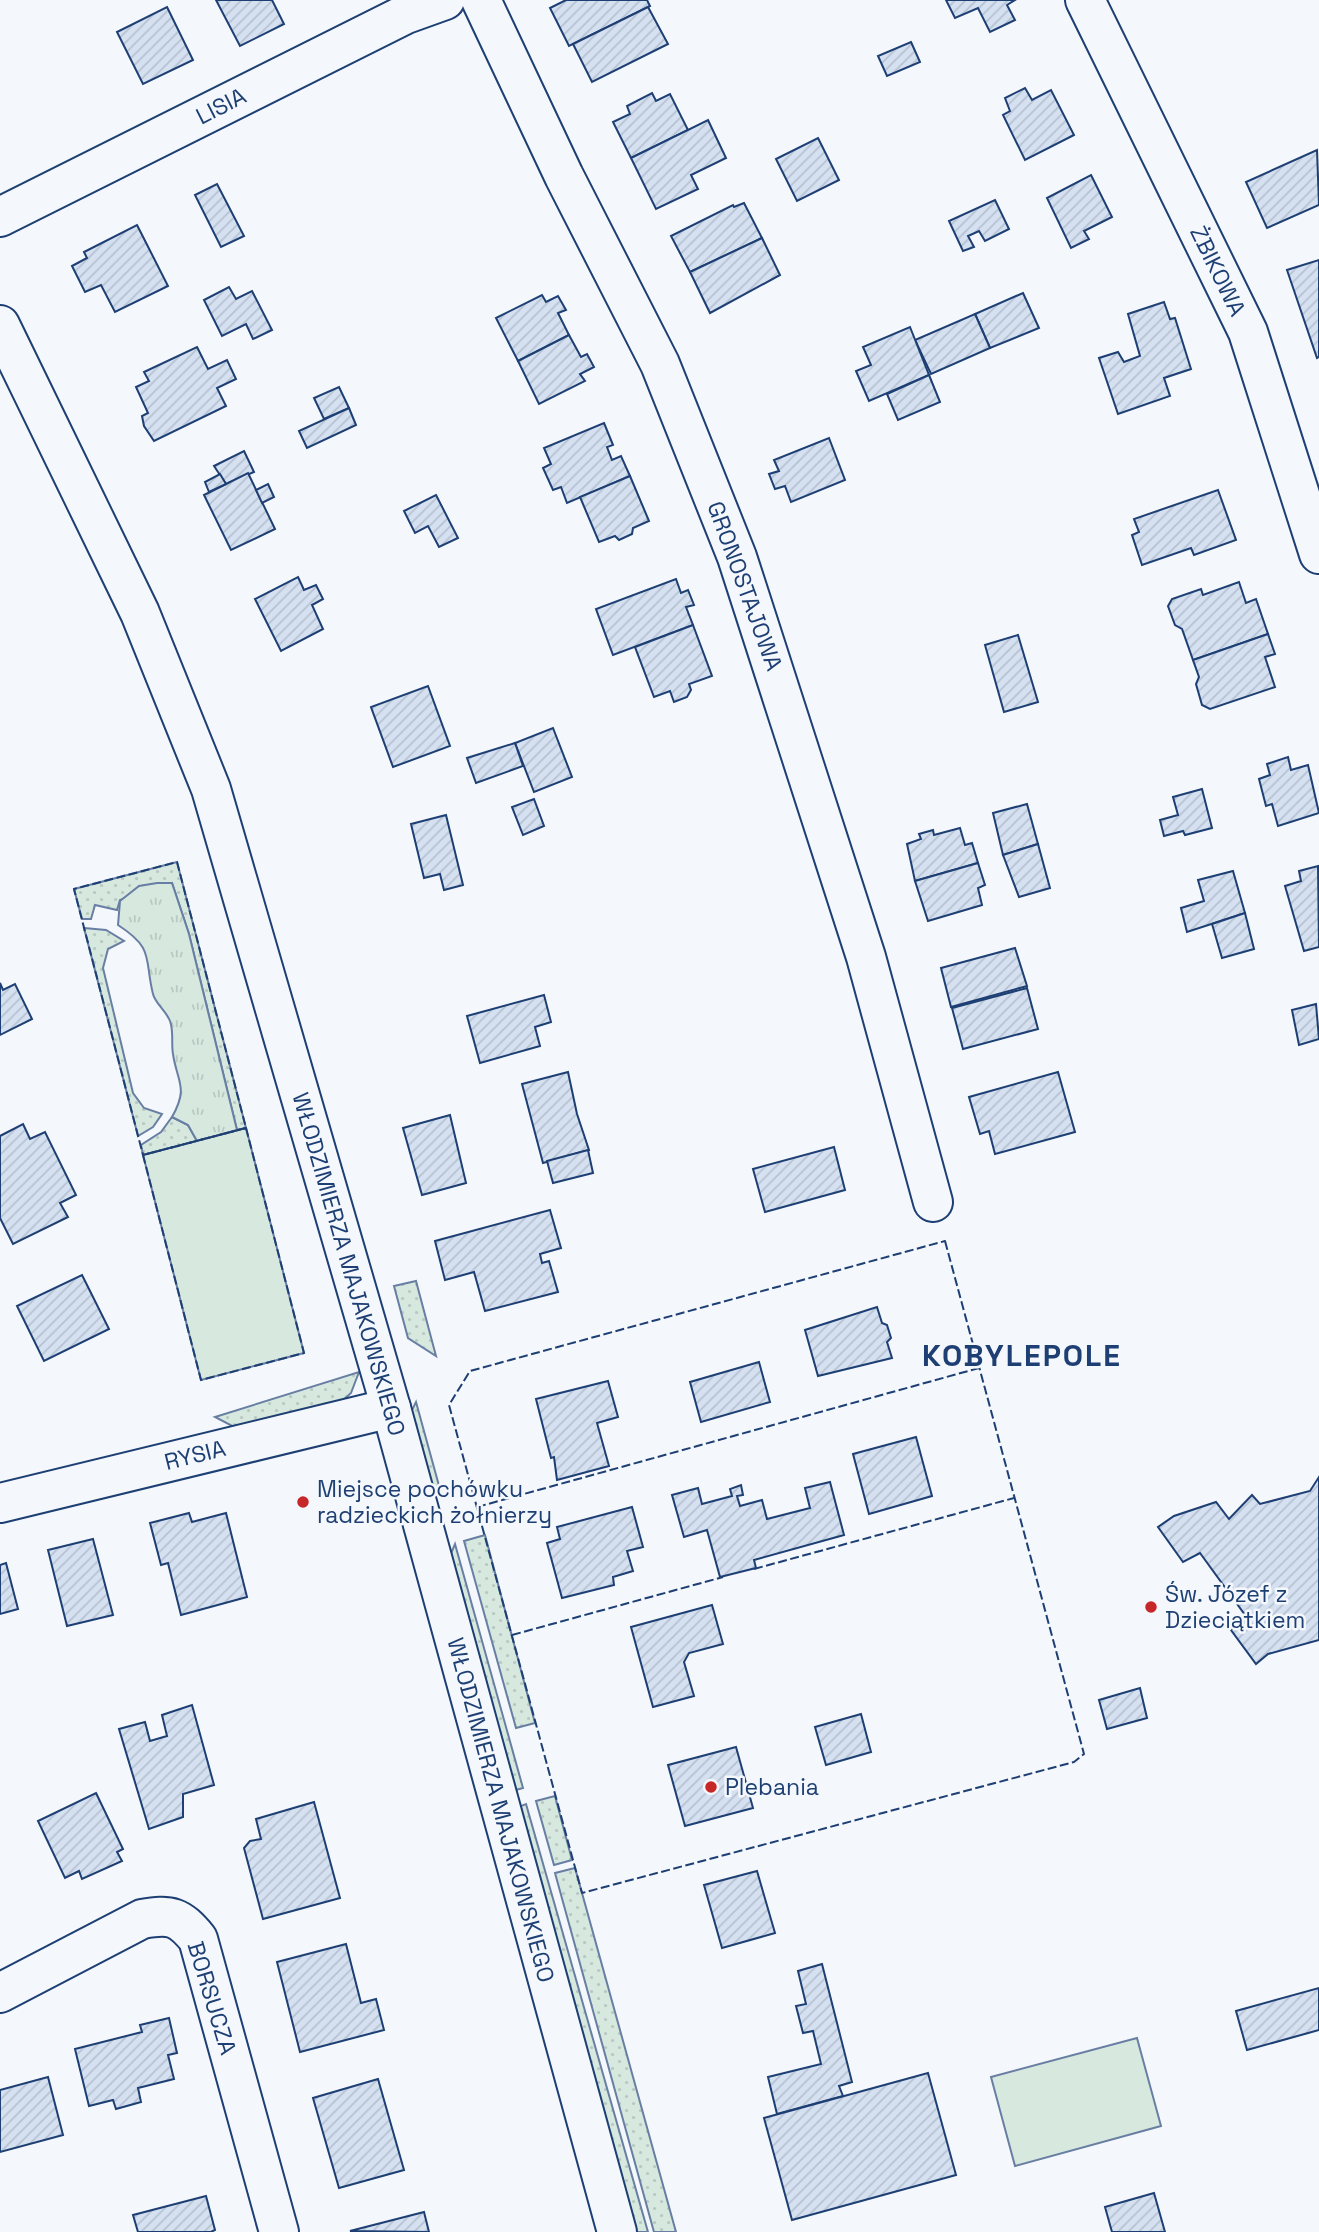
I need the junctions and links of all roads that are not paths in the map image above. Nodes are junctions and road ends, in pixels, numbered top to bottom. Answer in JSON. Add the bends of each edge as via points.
{"nodes":[{"id":1,"x":445,"y":0,"type":"edge"},
{"id":2,"x":481,"y":0,"type":"edge"},
{"id":3,"x":1085,"y":0,"type":"edge"},
{"id":4,"x":0,"y":217,"type":"edge"},
{"id":5,"x":0,"y":325,"type":"edge"},
{"id":6,"x":1319,"y":554,"type":"edge"},
{"id":7,"x":933,"y":1202,"type":"dead end"},
{"id":8,"x":391,"y":1408,"type":"junction"},
{"id":9,"x":0,"y":1503,"type":"edge"},
{"id":10,"x":0,"y":1993,"type":"edge"},
{"id":11,"x":279,"y":2232,"type":"edge"},
{"id":12,"x":617,"y":2232,"type":"edge"}],
"edges":[{"from":1,"to":4,"type":"street","name":"LISIA","via":[[406,14]]},
{"from":2,"to":7,"type":"street","name":"GRONOSTAJOWA","via":[[660,364],[737,557],[866,957]]},
{"from":3,"to":6,"type":"street","name":"ŻBIKOWA","via":[[1248,332]]},
{"from":5,"to":8,"type":"street","name":"WŁODZIMIERZA MAJAKOWSKIEGO","via":[[140,613],[211,789]]},
{"from":8,"to":9,"type":"street","name":"RYSIA"},
{"from":8,"to":12,"type":"street","name":"WŁODZIMIERZA MAJAKOWSKIEGO"},
{"from":10,"to":11,"type":"street","name":"BORSUCZA","via":[[142,1919],[165,1915],[184,1923],[198,1939]]}]}
